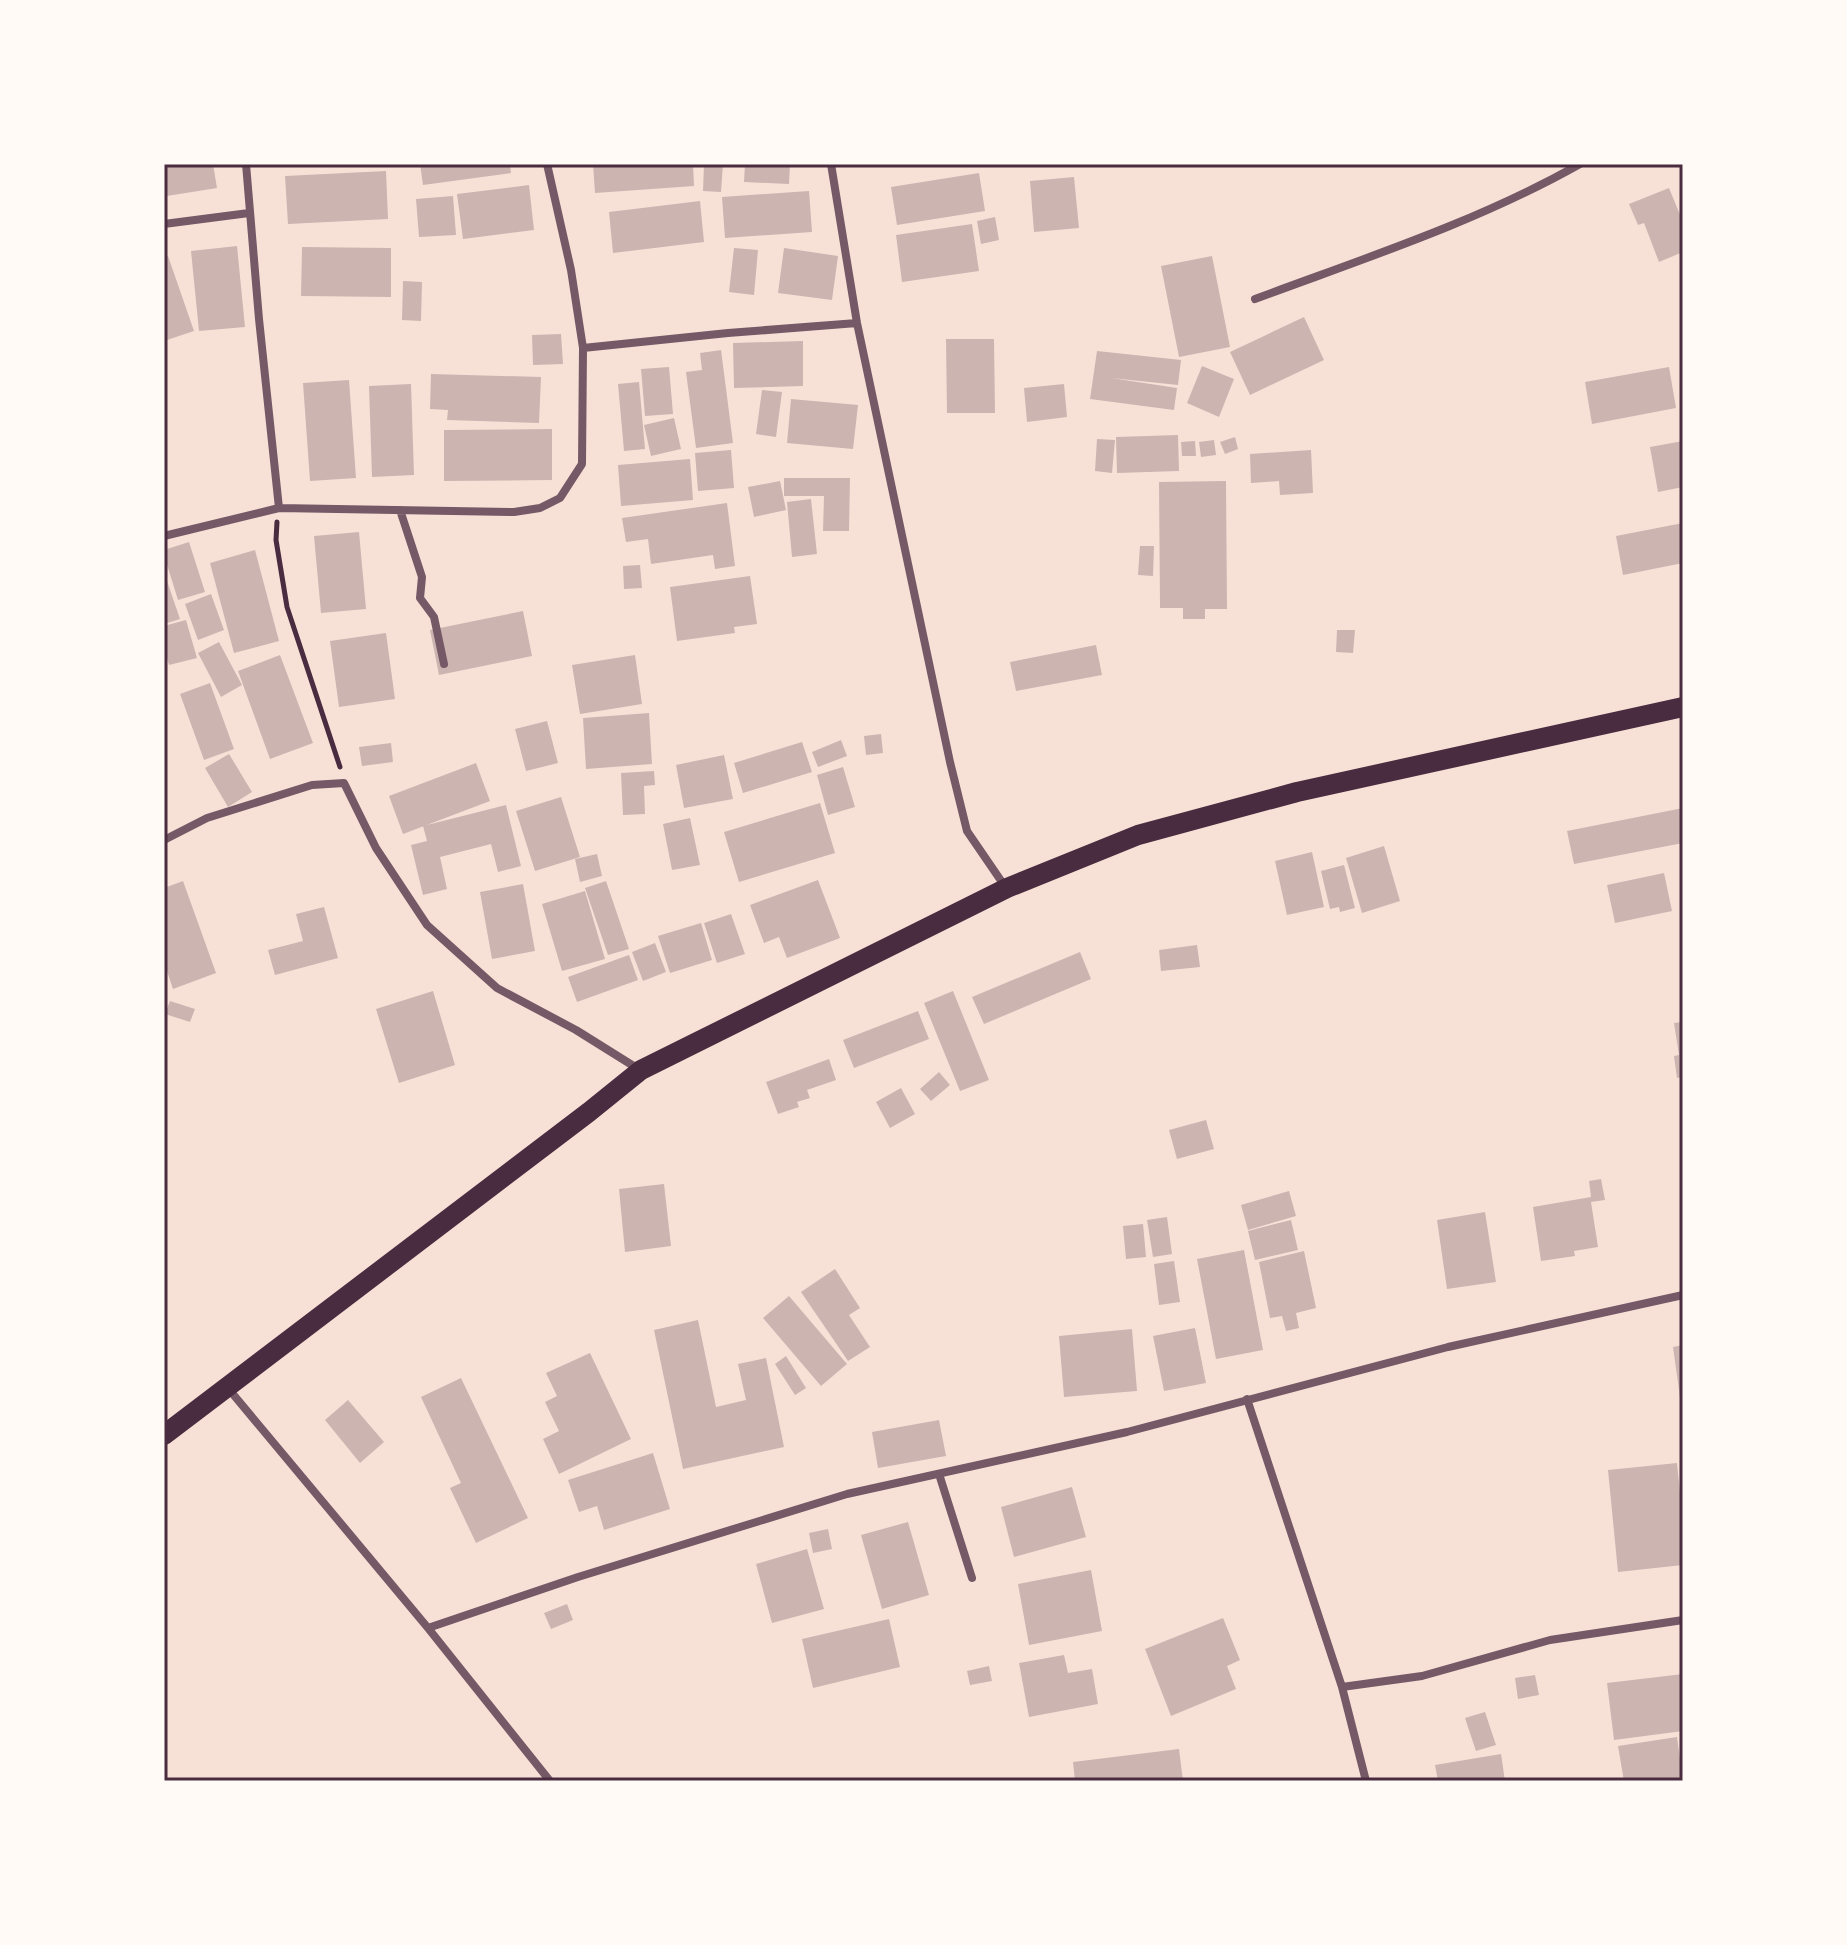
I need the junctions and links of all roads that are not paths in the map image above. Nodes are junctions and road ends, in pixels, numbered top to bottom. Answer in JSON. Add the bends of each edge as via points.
{"nodes":[{"id":1,"x":246,"y":164,"type":"edge"},
{"id":2,"x":547,"y":164,"type":"edge"},
{"id":3,"x":831,"y":164,"type":"edge"},
{"id":4,"x":1580,"y":164,"type":"edge"},
{"id":5,"x":249,"y":213,"type":"junction"},
{"id":6,"x":164,"y":224,"type":"edge"},
{"id":7,"x":1255,"y":299,"type":"dead end"},
{"id":8,"x":857,"y":323,"type":"junction"},
{"id":9,"x":583,"y":348,"type":"junction"},
{"id":10,"x":279,"y":508,"type":"junction"},
{"id":11,"x":400,"y":510,"type":"junction"},
{"id":12,"x":164,"y":536,"type":"edge"},
{"id":13,"x":444,"y":664,"type":"dead end"},
{"id":14,"x":1683,"y":707,"type":"edge"},
{"id":15,"x":164,"y":840,"type":"edge"},
{"id":16,"x":1007,"y":888,"type":"junction"},
{"id":17,"x":641,"y":1070,"type":"junction"},
{"id":18,"x":1683,"y":1295,"type":"edge"},
{"id":19,"x":227,"y":1386,"type":"junction"},
{"id":20,"x":1247,"y":1399,"type":"junction"},
{"id":21,"x":164,"y":1435,"type":"edge"},
{"id":22,"x":939,"y":1474,"type":"junction"},
{"id":23,"x":972,"y":1578,"type":"dead end"},
{"id":24,"x":1683,"y":1620,"type":"edge"},
{"id":25,"x":428,"y":1628,"type":"junction"},
{"id":26,"x":1342,"y":1687,"type":"junction"},
{"id":27,"x":550,"y":1781,"type":"edge"},
{"id":28,"x":1366,"y":1781,"type":"edge"}],
"edges":[{"from":1,"to":5,"type":"street"},
{"from":2,"to":9,"type":"street"},
{"from":3,"to":8,"type":"street"},
{"from":4,"to":7,"type":"street","via":[[1449,227]]},
{"from":5,"to":6,"type":"street"},
{"from":5,"to":10,"type":"street"},
{"from":8,"to":9,"type":"street"},
{"from":8,"to":16,"type":"street","via":[[967,831]]},
{"from":9,"to":11,"type":"street","via":[[582,464],[560,498],[514,512]]},
{"from":10,"to":11,"type":"street"},
{"from":10,"to":12,"type":"street"},
{"from":11,"to":13,"type":"street","via":[[422,577],[420,598],[434,617]]},
{"from":14,"to":16,"type":"main road","via":[[1297,792],[1138,835]]},
{"from":15,"to":17,"type":"street","via":[[207,818],[312,785],[344,783],[376,848],[427,925],[497,988]]},
{"from":16,"to":17,"type":"main road"},
{"from":17,"to":19,"type":"main road"},
{"from":18,"to":20,"type":"street"},
{"from":19,"to":21,"type":"main road"},
{"from":19,"to":25,"type":"street"},
{"from":20,"to":22,"type":"street"},
{"from":20,"to":26,"type":"street"},
{"from":22,"to":23,"type":"street"},
{"from":22,"to":25,"type":"street","via":[[847,1494]]},
{"from":24,"to":26,"type":"street","via":[[1550,1640],[1422,1676]]},
{"from":25,"to":27,"type":"street"},
{"from":26,"to":28,"type":"street"}]}
